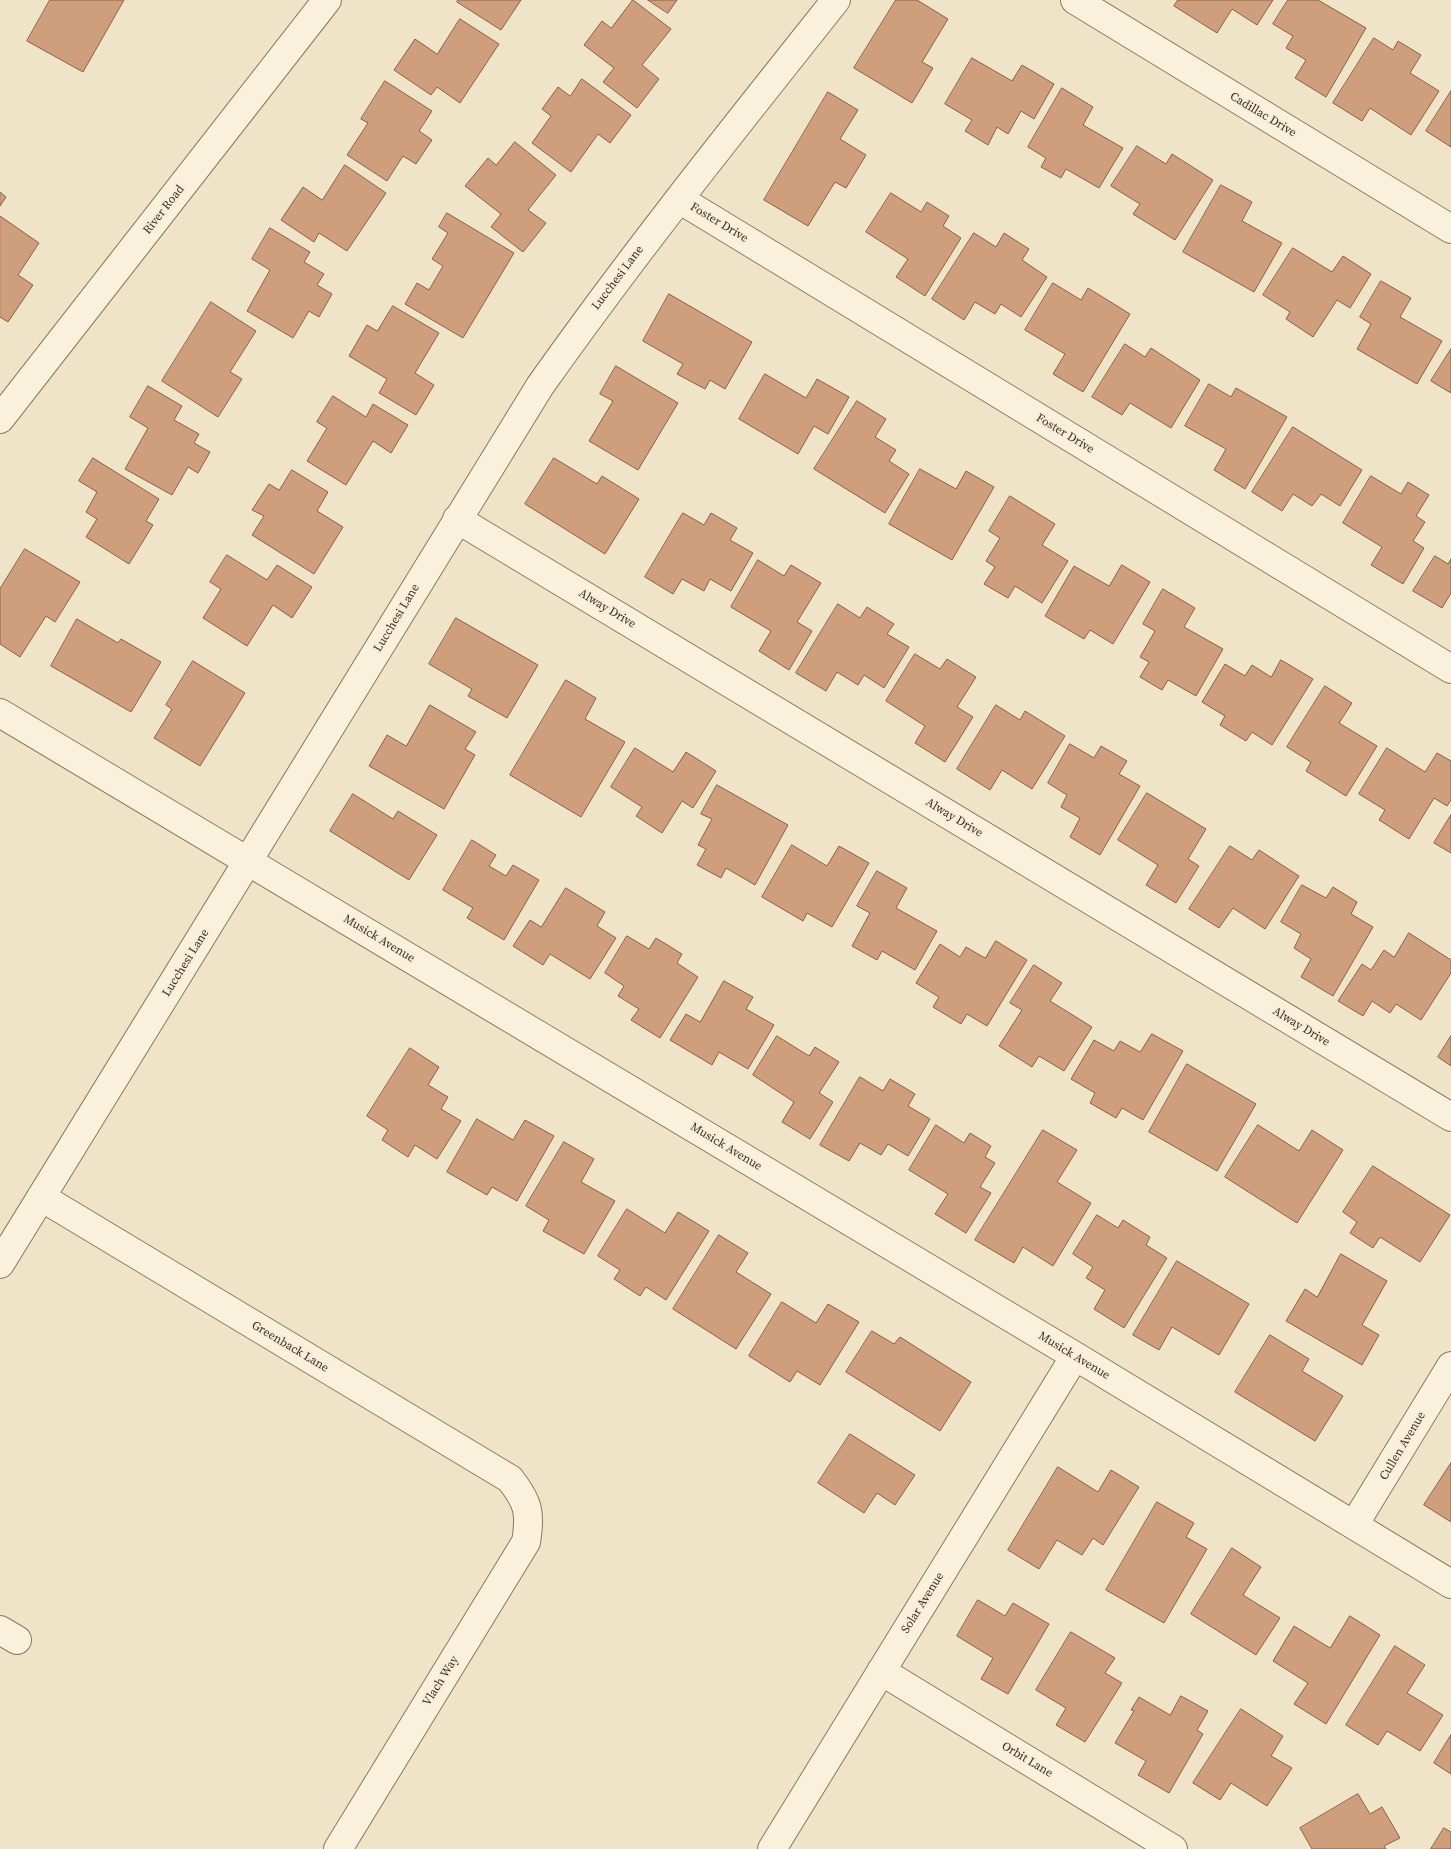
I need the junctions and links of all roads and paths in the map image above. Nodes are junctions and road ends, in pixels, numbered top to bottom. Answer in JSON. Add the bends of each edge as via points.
{"nodes":[{"id":1,"x":327,"y":0,"type":"edge"},
{"id":2,"x":836,"y":0,"type":"edge"},
{"id":3,"x":1074,"y":0,"type":"edge"},
{"id":4,"x":678,"y":199,"type":"junction"},
{"id":5,"x":1451,"y":229,"type":"edge"},
{"id":6,"x":0,"y":419,"type":"edge"},
{"id":7,"x":457,"y":519,"type":"junction"},
{"id":8,"x":1451,"y":669,"type":"edge"},
{"id":9,"x":0,"y":713,"type":"edge"},
{"id":10,"x":249,"y":861,"type":"junction"},
{"id":11,"x":1451,"y":1117,"type":"edge"},
{"id":12,"x":41,"y":1198,"type":"junction"},
{"id":13,"x":0,"y":1264,"type":"edge"},
{"id":14,"x":1075,"y":1356,"type":"junction"},
{"id":15,"x":1451,"y":1366,"type":"edge"},
{"id":16,"x":528,"y":1508,"type":"joint"},
{"id":17,"x":1354,"y":1525,"type":"junction"},
{"id":18,"x":1451,"y":1584,"type":"edge"},
{"id":19,"x":881,"y":1671,"type":"junction"},
{"id":20,"x":338,"y":1849,"type":"edge"},
{"id":21,"x":772,"y":1849,"type":"edge"},
{"id":22,"x":1173,"y":1849,"type":"edge"}],
"edges":[{"from":1,"to":6,"type":"street","name":"River Road"},
{"from":2,"to":4,"type":"street","name":"Lucchesi Lane"},
{"from":3,"to":5,"type":"street","name":"Cadillac Drive"},
{"from":4,"to":7,"type":"street","name":"Lucchesi Lane","via":[[540,386]]},
{"from":4,"to":8,"type":"street","name":"Foster Drive"},
{"from":7,"to":10,"type":"street","name":"Lucchesi Lane"},
{"from":7,"to":11,"type":"street","name":"Alway Drive"},
{"from":9,"to":10,"type":"street","name":"Musick Avenue"},
{"from":10,"to":12,"type":"street","name":"Lucchesi Lane"},
{"from":10,"to":14,"type":"street","name":"Musick Avenue"},
{"from":12,"to":13,"type":"street","name":"Lucchesi Lane"},
{"from":12,"to":16,"type":"street","name":"Greenback Lane","via":[[510,1479]]},
{"from":14,"to":17,"type":"street","name":"Musick Avenue"},
{"from":14,"to":19,"type":"street","name":"Solar Avenue"},
{"from":15,"to":17,"type":"street","name":"Cullen Avenue"},
{"from":16,"to":20,"type":"street","name":"Vlach Way","via":[[526,1542]]},
{"from":17,"to":18,"type":"street","name":"Musick Avenue"},
{"from":19,"to":21,"type":"street","name":"Solar Avenue"},
{"from":19,"to":22,"type":"street","name":"Orbit Lane"}]}
